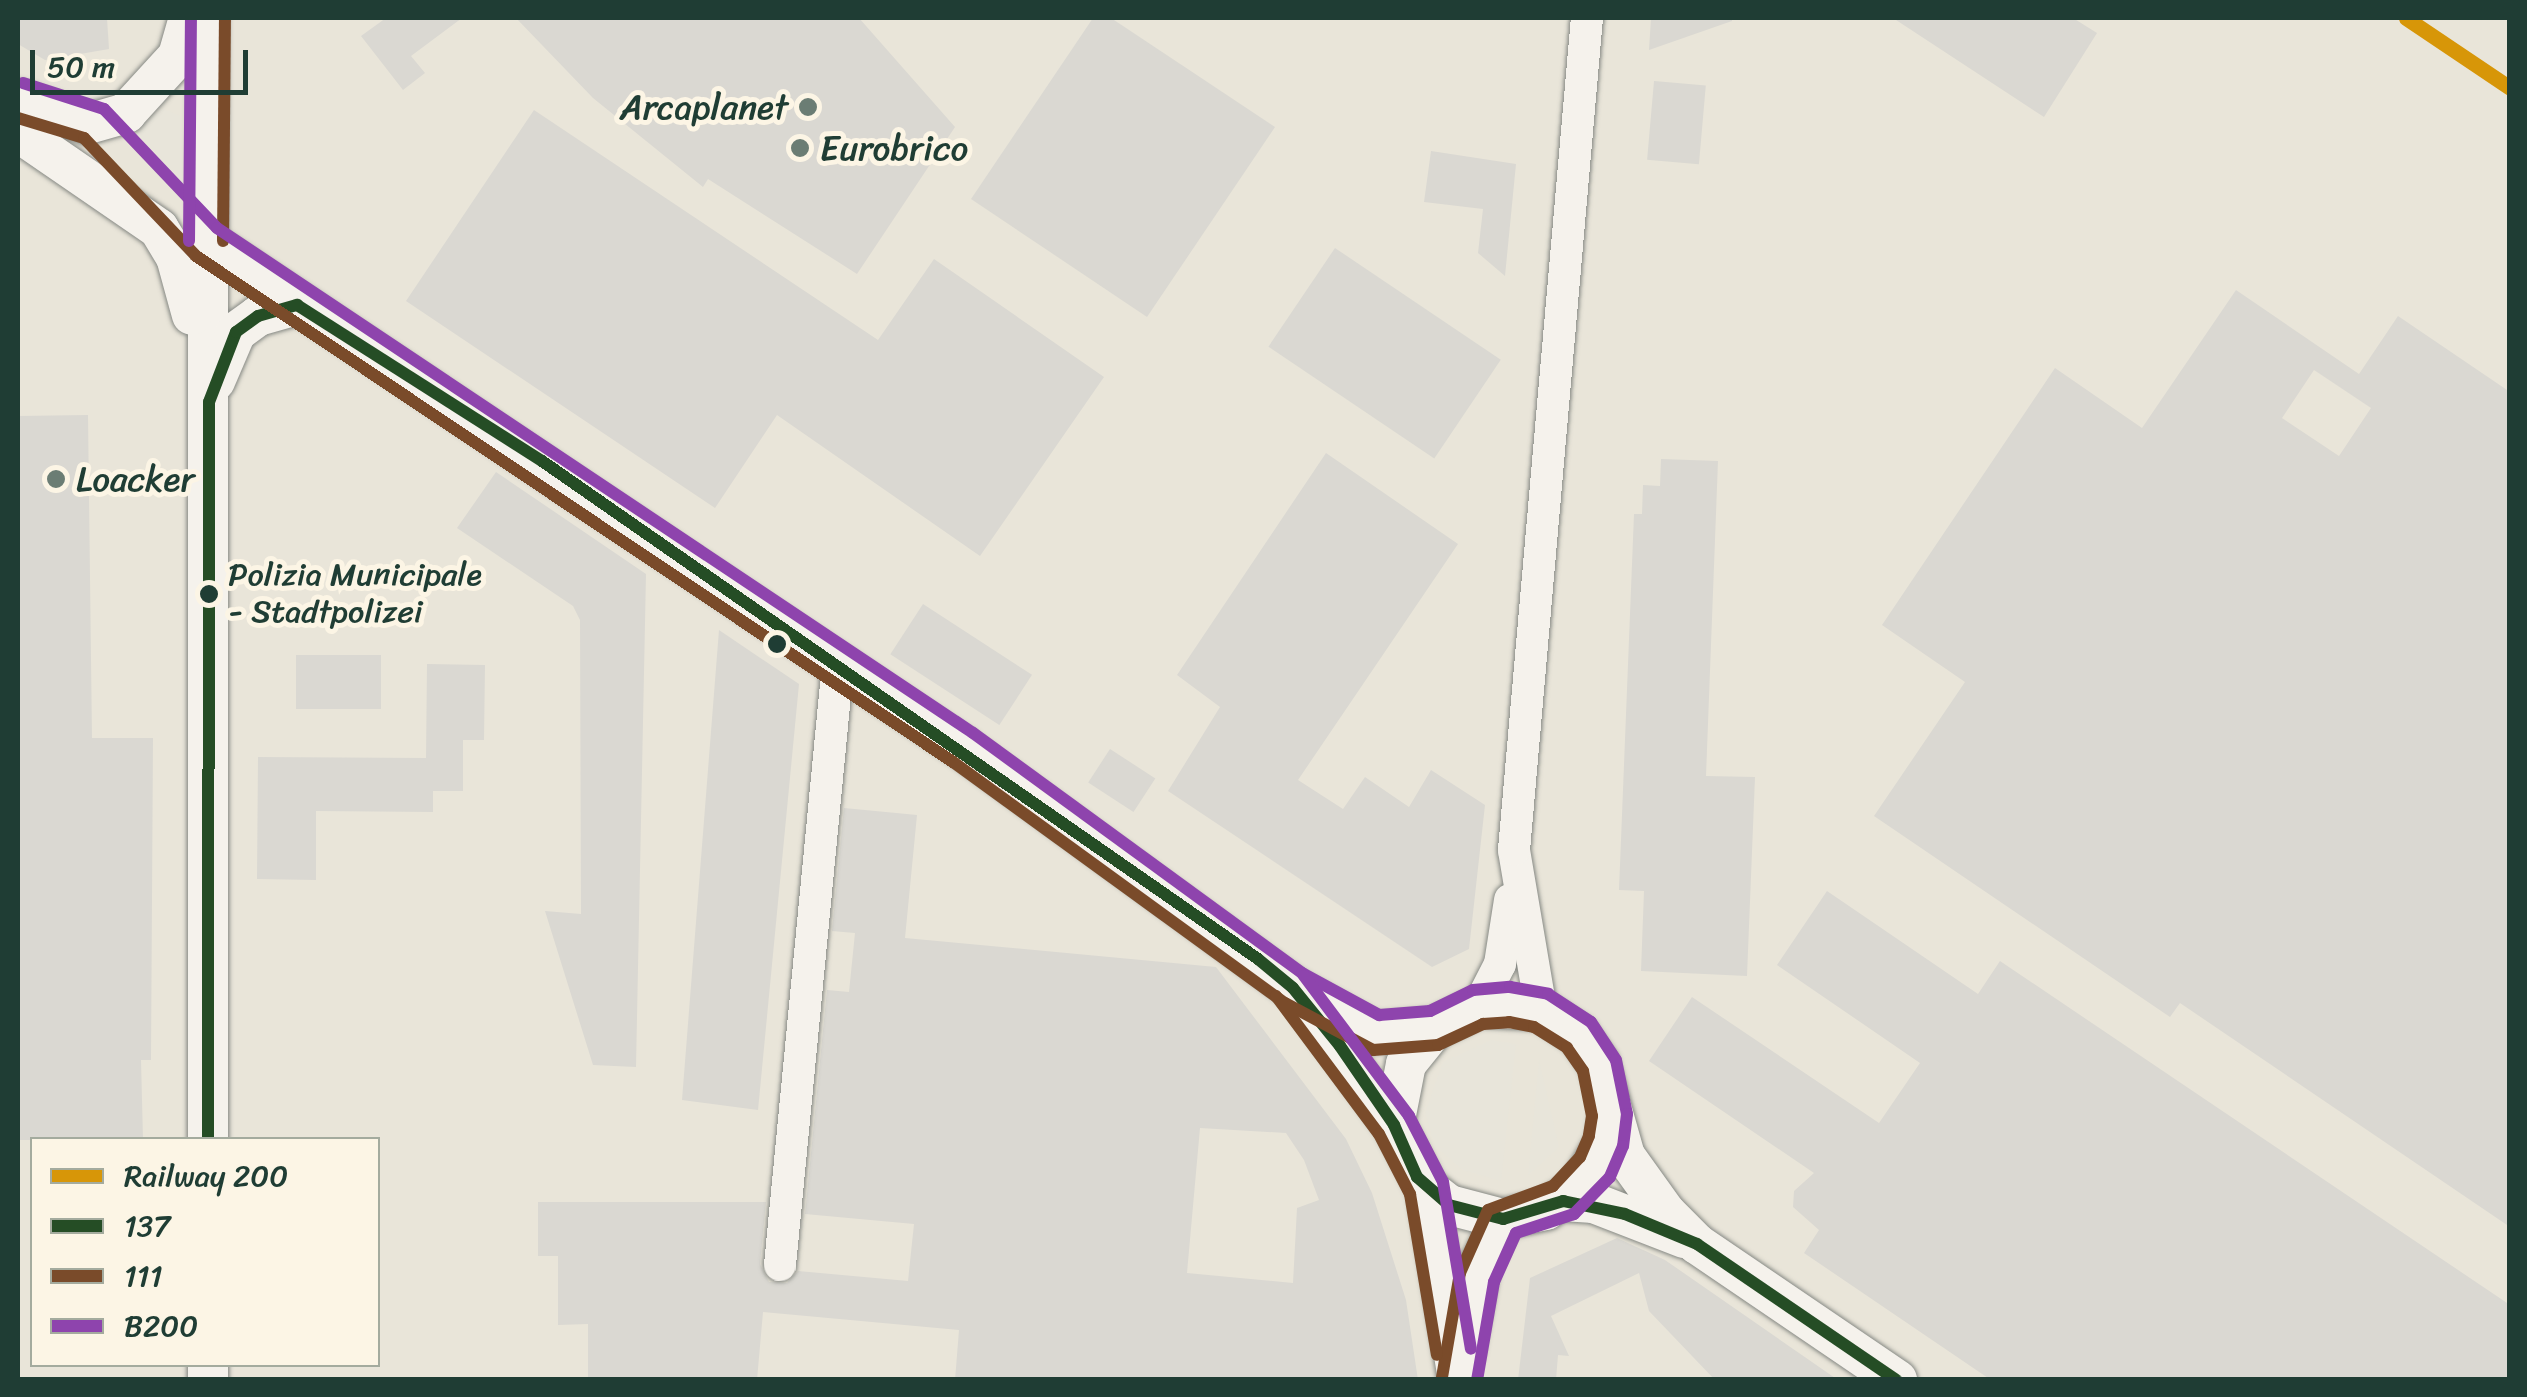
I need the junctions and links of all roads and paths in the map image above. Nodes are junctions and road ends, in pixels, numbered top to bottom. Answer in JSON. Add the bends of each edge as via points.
{"nodes":[{"id":1,"x":1588,"y":18,"type":"edge"},
{"id":2,"x":208,"y":22,"type":"edge"},
{"id":3,"x":18,"y":100,"type":"edge"},
{"id":4,"x":18,"y":132,"type":"edge"},
{"id":5,"x":206,"y":241,"type":"junction"},
{"id":6,"x":297,"y":305,"type":"junction"},
{"id":7,"x":209,"y":402,"type":"junction"},
{"id":8,"x":838,"y":664,"type":"junction"},
{"id":9,"x":1515,"y":881,"type":"junction"},
{"id":10,"x":1293,"y":988,"type":"junction"},
{"id":11,"x":1478,"y":1006,"type":"junction"},
{"id":12,"x":1540,"y":1010,"type":"junction"},
{"id":13,"x":1435,"y":1028,"type":"junction"},
{"id":14,"x":1610,"y":1115,"type":"junction"},
{"id":15,"x":1394,"y":1124,"type":"junction"},
{"id":16,"x":208,"y":1137,"type":"edge"},
{"id":17,"x":1427,"y":1188,"type":"junction"},
{"id":18,"x":1562,"y":1201,"type":"junction"},
{"id":19,"x":1503,"y":1219,"type":"junction"},
{"id":20,"x":1697,"y":1244,"type":"junction"},
{"id":21,"x":780,"y":1265,"type":"dead end"},
{"id":22,"x":1459,"y":1380,"type":"edge"},
{"id":23,"x":1897,"y":1380,"type":"edge"}],
"edges":[{"from":1,"to":9,"type":"street"},
{"from":2,"to":3,"type":"main road","via":[[126,113],[88,124]]},
{"from":2,"to":5,"type":"main road"},
{"from":4,"to":7,"type":"main road","via":[[159,228],[186,287]]},
{"from":5,"to":6,"type":"main road"},
{"from":5,"to":7,"type":"main road"},
{"from":6,"to":7,"type":"main road","via":[[258,316],[236,332]]},
{"from":6,"to":8,"type":"main road","via":[[530,453]]},
{"from":7,"to":16,"type":"main road"},
{"from":8,"to":10,"type":"main road"},
{"from":8,"to":21,"type":"street"},
{"from":9,"to":11,"type":"street","via":[[1500,964]]},
{"from":9,"to":12,"type":"street"},
{"from":10,"to":13,"type":"main road","via":[[1375,1033]]},
{"from":10,"to":15,"type":"main road"},
{"from":11,"to":12,"type":"main road"},
{"from":11,"to":13,"type":"main road"},
{"from":12,"to":14,"type":"main road","via":[[1579,1035],[1599,1064]]},
{"from":13,"to":15,"type":"main road","via":[[1406,1064]]},
{"from":14,"to":18,"type":"main road","via":[[1595,1168]]},
{"from":14,"to":20,"type":"main road","via":[[1642,1185]]},
{"from":15,"to":17,"type":"main road"},
{"from":17,"to":19,"type":"main road","via":[[1449,1205]]},
{"from":17,"to":22,"type":"main road"},
{"from":18,"to":19,"type":"main road"},
{"from":18,"to":20,"type":"main road","via":[[1594,1203]]},
{"from":19,"to":22,"type":"main road","via":[[1477,1277]]},
{"from":20,"to":23,"type":"main road"}]}
